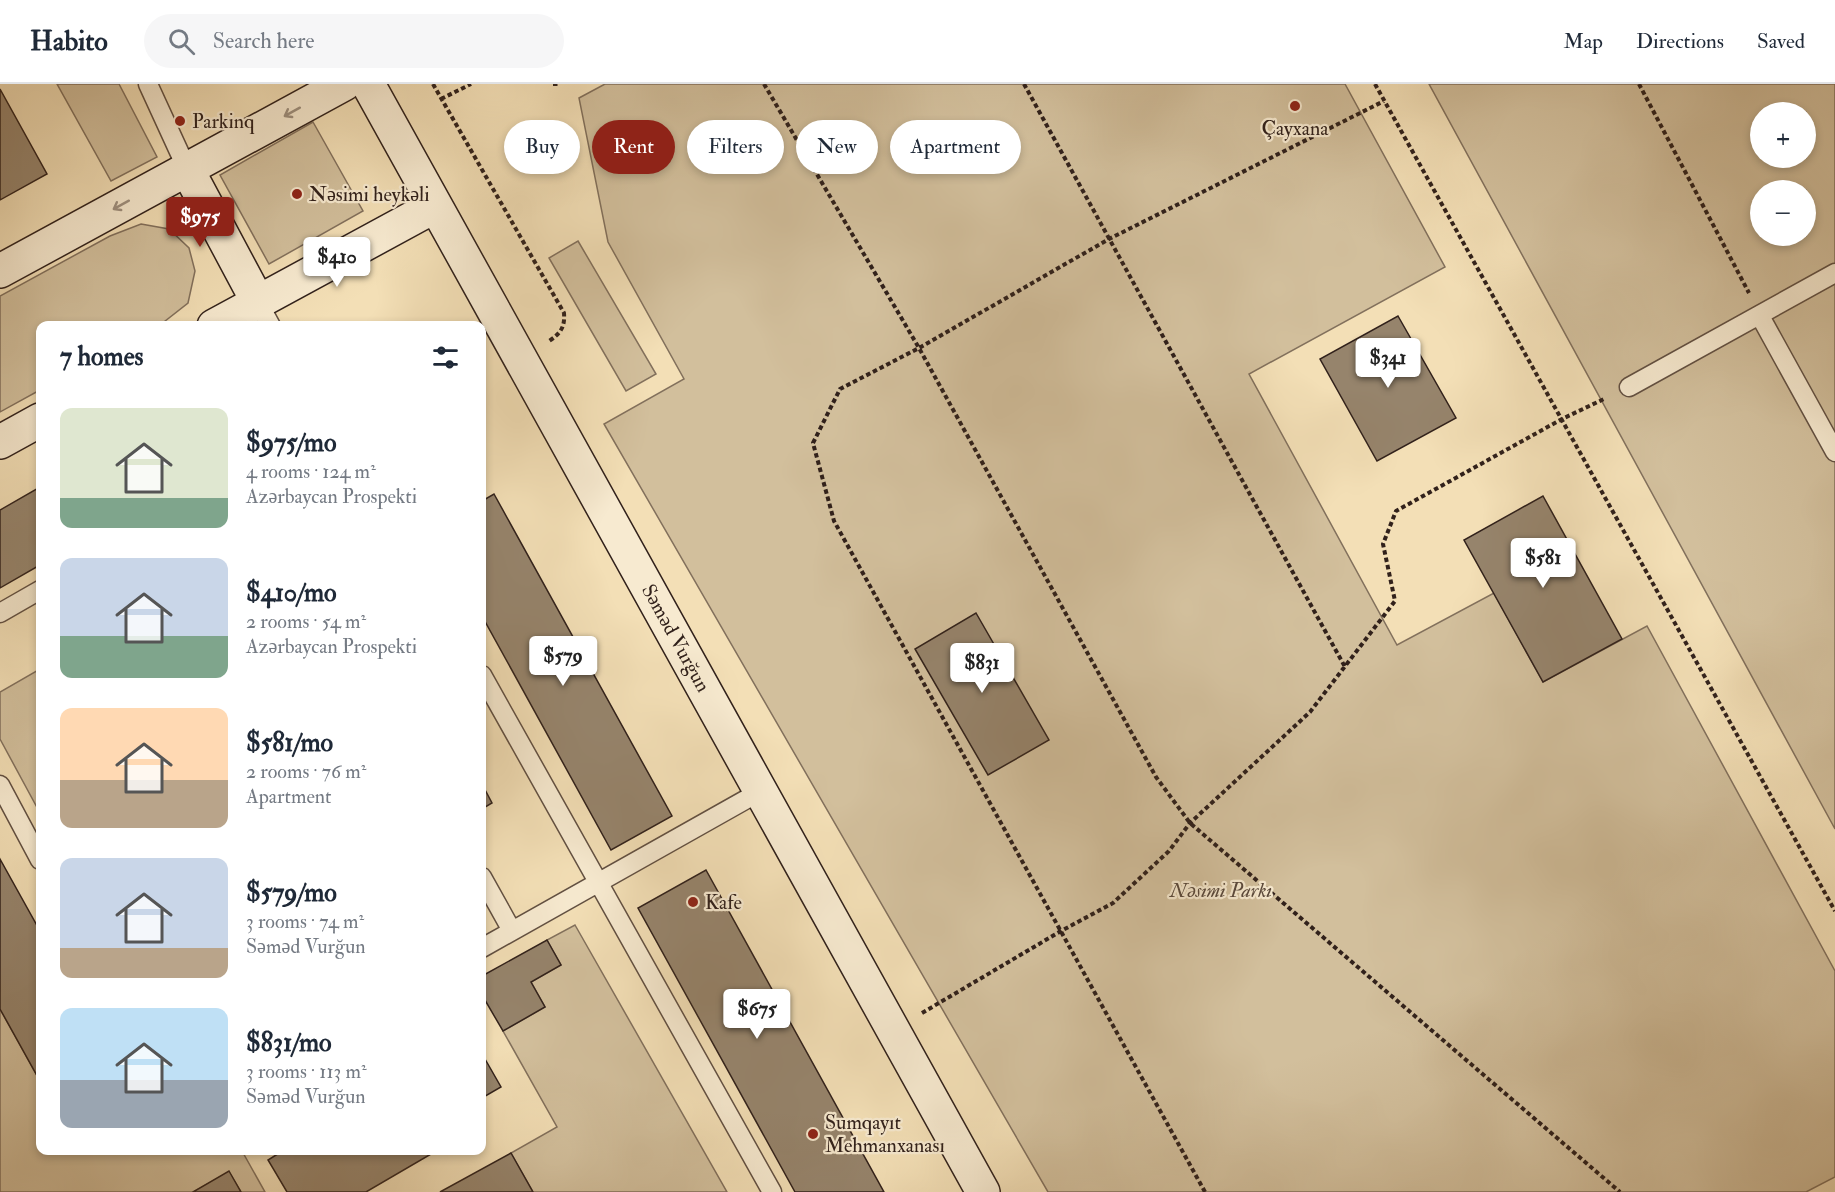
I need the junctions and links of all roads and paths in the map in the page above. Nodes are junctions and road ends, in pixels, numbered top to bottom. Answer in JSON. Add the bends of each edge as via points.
{"nodes":[{"id":1,"x":148,"y":84,"type":"edge"},
{"id":2,"x":344,"y":84,"type":"edge"},
{"id":3,"x":368,"y":84,"type":"edge"},
{"id":4,"x":433,"y":84,"type":"edge"},
{"id":5,"x":471,"y":84,"type":"edge"},
{"id":6,"x":764,"y":84,"type":"edge"},
{"id":7,"x":1024,"y":84,"type":"edge"},
{"id":8,"x":1374,"y":84,"type":"edge"},
{"id":9,"x":1639,"y":84,"type":"edge"},
{"id":10,"x":441,"y":99,"type":"junction"},
{"id":11,"x":1384,"y":101,"type":"junction"},
{"id":12,"x":187,"y":170,"type":"junction"},
{"id":13,"x":435,"y":206,"type":"junction"},
{"id":14,"x":1109,"y":239,"type":"junction"},
{"id":15,"x":0,"y":271,"type":"edge"},
{"id":16,"x":1835,"y":273,"type":"edge"},
{"id":17,"x":264,"y":314,"type":"edge"},
{"id":18,"x":1760,"y":316,"type":"junction"},
{"id":19,"x":235,"y":321,"type":"edge"},
{"id":20,"x":919,"y":348,"type":"junction"},
{"id":21,"x":520,"y":359,"type":"junction"},
{"id":22,"x":1629,"y":387,"type":"joint"},
{"id":23,"x":1562,"y":419,"type":"junction"},
{"id":24,"x":36,"y":422,"type":"edge"},
{"id":25,"x":0,"y":442,"type":"edge"},
{"id":26,"x":1835,"y":452,"type":"edge"},
{"id":27,"x":36,"y":592,"type":"edge"},
{"id":28,"x":0,"y":613,"type":"edge"},
{"id":29,"x":1345,"y":667,"type":"junction"},
{"id":30,"x":486,"y":682,"type":"edge"},
{"id":31,"x":0,"y":785,"type":"edge"},
{"id":32,"x":760,"y":791,"type":"junction"},
{"id":33,"x":1190,"y":823,"type":"junction"},
{"id":34,"x":36,"y":852,"type":"edge"},
{"id":35,"x":598,"y":883,"type":"junction"},
{"id":36,"x":486,"y":884,"type":"edge"},
{"id":37,"x":1835,"y":911,"type":"edge"},
{"id":38,"x":512,"y":931,"type":"junction"},
{"id":39,"x":1061,"y":931,"type":"junction"},
{"id":40,"x":486,"y":946,"type":"edge"},
{"id":41,"x":893,"y":1030,"type":"junction"},
{"id":42,"x":772,"y":1192,"type":"edge"},
{"id":43,"x":983,"y":1192,"type":"edge"},
{"id":44,"x":1205,"y":1192,"type":"edge"},
{"id":45,"x":1620,"y":1192,"type":"edge"}],
"edges":[{"from":1,"to":12,"type":"lane"},
{"from":2,"to":12,"type":"main road","one_way":true},
{"from":3,"to":13,"type":"main road","name":"Səməd Vurğun"},
{"from":4,"to":10,"type":"path"},
{"from":5,"to":10,"type":"path"},
{"from":6,"to":20,"type":"path"},
{"from":7,"to":14,"type":"path"},
{"from":8,"to":11,"type":"path"},
{"from":9,"to":18,"type":"path"},
{"from":10,"to":21,"type":"path","via":[[564,313],[565,325],[559,335]]},
{"from":11,"to":14,"type":"path"},
{"from":11,"to":23,"type":"path"},
{"from":12,"to":15,"type":"main road","one_way":true},
{"from":12,"to":17,"type":"main road"},
{"from":13,"to":17,"type":"main road"},
{"from":13,"to":21,"type":"main road","name":"Səməd Vurğun"},
{"from":14,"to":20,"type":"path"},
{"from":14,"to":29,"type":"path"},
{"from":16,"to":18,"type":"lane"},
{"from":17,"to":19,"type":"main road"},
{"from":18,"to":22,"type":"lane"},
{"from":18,"to":26,"type":"lane"},
{"from":20,"to":33,"type":"path","via":[[1156,777]]},
{"from":20,"to":39,"type":"path","via":[[840,389],[813,443],[834,521]]},
{"from":21,"to":32,"type":"main road","name":"Səməd Vurğun"},
{"from":22,"to":23,"type":"path"},
{"from":23,"to":29,"type":"path","via":[[1396,511],[1383,544],[1395,601]]},
{"from":23,"to":37,"type":"path"},
{"from":24,"to":25,"type":"main road"},
{"from":27,"to":28,"type":"lane"},
{"from":29,"to":33,"type":"path","via":[[1310,712]]},
{"from":30,"to":35,"type":"lane"},
{"from":31,"to":34,"type":"lane"},
{"from":32,"to":35,"type":"lane"},
{"from":32,"to":41,"type":"main road","name":"Səməd Vurğun"},
{"from":33,"to":39,"type":"path","via":[[1169,851],[1113,903]]},
{"from":33,"to":45,"type":"path"},
{"from":35,"to":38,"type":"lane"},
{"from":35,"to":42,"type":"lane"},
{"from":36,"to":38,"type":"lane"},
{"from":38,"to":40,"type":"lane"},
{"from":39,"to":41,"type":"path"},
{"from":39,"to":44,"type":"path"},
{"from":41,"to":43,"type":"main road","name":"Səməd Vurğun"}]}
